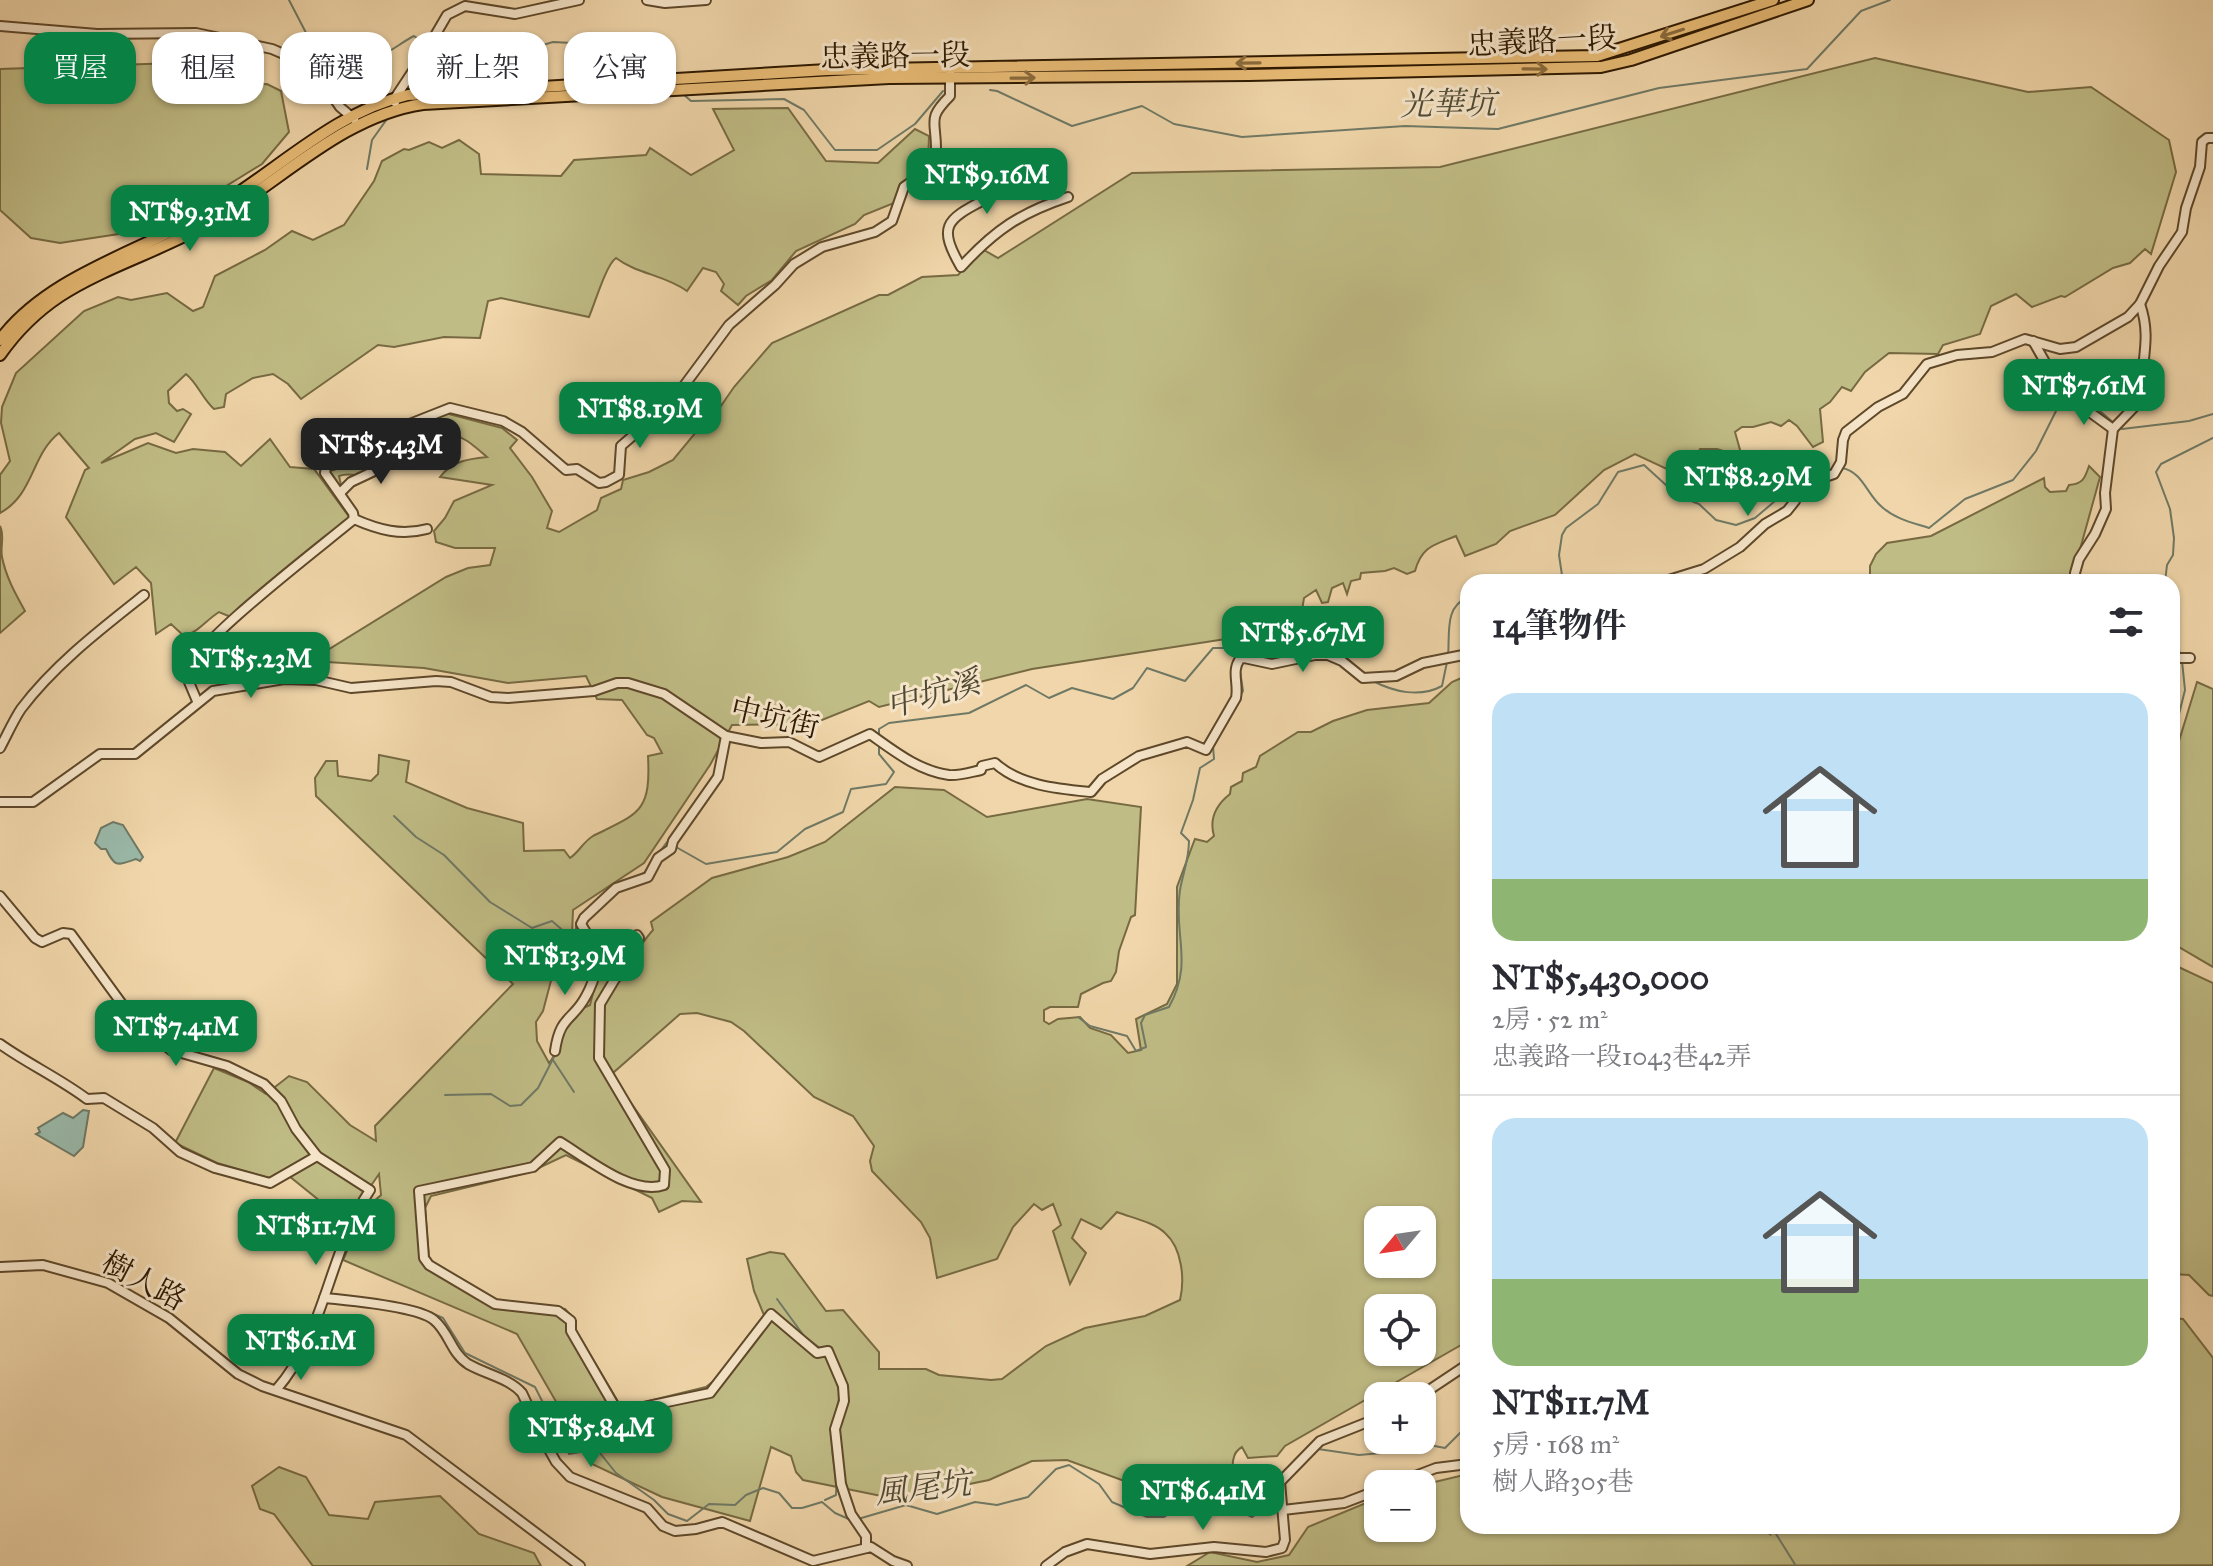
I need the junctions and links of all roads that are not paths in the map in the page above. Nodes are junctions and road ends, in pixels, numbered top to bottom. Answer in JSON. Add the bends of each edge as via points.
{"nodes":[{"id":1,"x":579,"y":0,"type":"edge"},
{"id":2,"x":647,"y":0,"type":"edge"},
{"id":3,"x":706,"y":0,"type":"edge"},
{"id":4,"x":1773,"y":0,"type":"edge"},
{"id":5,"x":1808,"y":0,"type":"edge"},
{"id":6,"x":1718,"y":24,"type":"junction"},
{"id":7,"x":0,"y":26,"type":"edge"},
{"id":8,"x":1131,"y":62,"type":"junction"},
{"id":9,"x":950,"y":64,"type":"junction"},
{"id":10,"x":1327,"y":67,"type":"junction"},
{"id":11,"x":951,"y":79,"type":"junction"},
{"id":12,"x":1131,"y":79,"type":"junction"},
{"id":13,"x":712,"y":82,"type":"junction"},
{"id":14,"x":396,"y":103,"type":"junction"},
{"id":15,"x":357,"y":123,"type":"junction"},
{"id":16,"x":2213,"y":138,"type":"edge"},
{"id":17,"x":932,"y":175,"type":"junction"},
{"id":18,"x":1068,"y":197,"type":"dead end"},
{"id":19,"x":165,"y":241,"type":"junction"},
{"id":20,"x":2140,"y":304,"type":"junction"},
{"id":21,"x":0,"y":340,"type":"edge"},
{"id":22,"x":2033,"y":341,"type":"junction"},
{"id":23,"x":0,"y":355,"type":"edge"},
{"id":24,"x":2113,"y":429,"type":"junction"},
{"id":25,"x":402,"y":458,"type":"dead end"},
{"id":26,"x":340,"y":493,"type":"junction"},
{"id":27,"x":354,"y":519,"type":"junction"},
{"id":28,"x":427,"y":529,"type":"dead end"},
{"id":29,"x":1688,"y":574,"type":"edge"},
{"id":30,"x":2075,"y":574,"type":"edge"},
{"id":31,"x":144,"y":595,"type":"dead end"},
{"id":32,"x":1460,"y":656,"type":"edge"},
{"id":33,"x":2180,"y":658,"type":"edge"},
{"id":34,"x":2190,"y":658,"type":"dead end"},
{"id":35,"x":197,"y":701,"type":"junction"},
{"id":36,"x":726,"y":736,"type":"junction"},
{"id":37,"x":0,"y":748,"type":"edge"},
{"id":38,"x":0,"y":802,"type":"edge"},
{"id":39,"x":0,"y":896,"type":"edge"},
{"id":40,"x":605,"y":944,"type":"junction"},
{"id":41,"x":0,"y":1044,"type":"edge"},
{"id":42,"x":555,"y":1051,"type":"dead end"},
{"id":43,"x":317,"y":1156,"type":"junction"},
{"id":44,"x":0,"y":1267,"type":"edge"},
{"id":45,"x":324,"y":1298,"type":"junction"},
{"id":46,"x":1460,"y":1369,"type":"edge"},
{"id":47,"x":1436,"y":1385,"type":"edge"},
{"id":48,"x":276,"y":1390,"type":"junction"},
{"id":49,"x":1364,"y":1424,"type":"edge"},
{"id":50,"x":1460,"y":1465,"type":"edge"},
{"id":51,"x":1431,"y":1470,"type":"edge"},
{"id":52,"x":1364,"y":1495,"type":"edge"},
{"id":53,"x":1283,"y":1510,"type":"junction"},
{"id":54,"x":866,"y":1547,"type":"junction"},
{"id":55,"x":580,"y":1566,"type":"edge"},
{"id":56,"x":907,"y":1566,"type":"edge"},
{"id":57,"x":1046,"y":1566,"type":"edge"}],
"edges":[{"from":1,"to":14,"type":"street","via":[[515,14],[465,6],[447,15]]},
{"from":2,"to":3,"type":"street"},
{"from":4,"to":6,"type":"main road","name":"忠義路一段"},
{"from":5,"to":6,"type":"main road","name":"忠義路一段"},
{"from":6,"to":10,"type":"main road","name":"忠義路一段","via":[[1601,67]]},
{"from":7,"to":15,"type":"street","via":[[97,34],[196,33],[272,49],[326,87]]},
{"from":8,"to":9,"type":"main road","name":"忠義路一段"},
{"from":10,"to":8,"type":"main road","name":"忠義路一段","one_way":true},
{"from":8,"to":12,"type":"main road"},
{"from":9,"to":11,"type":"street"},
{"from":9,"to":13,"type":"main road","name":"忠義路一段"},
{"from":10,"to":12,"type":"main road","name":"忠義路一段"},
{"from":11,"to":12,"type":"main road","name":"忠義路一段","one_way":true},
{"from":11,"to":13,"type":"main road","name":"忠義路一段"},
{"from":11,"to":17,"type":"street","via":[[950,96],[932,119]]},
{"from":13,"to":14,"type":"main road","name":"忠義路一段","via":[[419,93]]},
{"from":14,"to":15,"type":"main road","name":"忠義路一段"},
{"from":15,"to":19,"type":"main road","name":"忠義路一段","via":[[240,205]]},
{"from":16,"to":20,"type":"street","via":[[2202,142],[2182,232]]},
{"from":17,"to":18,"type":"street","via":[[969,174],[981,188],[984,200],[961,212],[949,228],[947,241],[961,267],[989,237],[1032,209]]},
{"from":17,"to":26,"type":"street","via":[[904,187],[892,221],[867,236],[822,247],[794,264],[739,315],[672,402],[621,446],[619,475],[614,478],[599,483],[577,469],[566,470],[503,421],[450,408],[407,425],[365,455],[326,467]]},
{"from":19,"to":21,"type":"main road","name":"忠義路一段","via":[[53,291]]},
{"from":19,"to":23,"type":"main road","name":"忠義路一段","via":[[57,298]]},
{"from":20,"to":22,"type":"street","via":[[2128,317],[2076,347],[2060,349]]},
{"from":20,"to":24,"type":"street","via":[[2146,328],[2142,399]]},
{"from":22,"to":24,"type":"street","via":[[2062,392]]},
{"from":22,"to":29,"type":"street","via":[[1927,364],[1903,394],[1846,432],[1834,474],[1804,484],[1787,511],[1740,547]]},
{"from":24,"to":30,"type":"street","via":[[2106,509]]},
{"from":25,"to":26,"type":"street","via":[[351,482]]},
{"from":26,"to":27,"type":"street"},
{"from":27,"to":28,"type":"street","via":[[389,531]]},
{"from":27,"to":35,"type":"street","via":[[192,660],[186,675]]},
{"from":31,"to":37,"type":"street","via":[[38,689]]},
{"from":32,"to":36,"type":"street","name":"中坑街","via":[[1423,663],[1396,676],[1366,677],[1328,655],[1272,664],[1240,659],[1235,668],[1236,698],[1206,750],[1187,742],[1139,756],[1091,792],[1061,791],[995,763],[952,776],[906,759],[870,734],[819,757],[789,742]]},
{"from":33,"to":34,"type":"street"},
{"from":35,"to":36,"type":"street","name":"中坑街","via":[[213,691],[284,679],[351,688],[451,682],[491,697],[594,691],[628,683],[664,694]]},
{"from":35,"to":38,"type":"street","via":[[135,754],[100,754],[33,802]]},
{"from":36,"to":40,"type":"street","via":[[718,777],[648,877],[616,888],[584,918],[581,927]]},
{"from":39,"to":43,"type":"street","via":[[42,942],[71,934],[122,1004],[171,1050],[227,1066],[264,1084]]},
{"from":40,"to":42,"type":"street","via":[[587,995],[565,1019]]},
{"from":40,"to":54,"type":"street","via":[[639,938],[600,1004],[599,1058],[665,1170],[664,1185],[634,1186],[560,1142],[533,1167],[419,1191],[424,1258],[495,1304],[558,1311],[571,1321],[571,1331],[615,1407],[624,1411],[710,1393],[771,1314],[817,1353],[828,1351],[843,1386],[835,1429],[841,1484],[866,1536]]},
{"from":41,"to":43,"type":"street","via":[[87,1099],[104,1098],[180,1152],[215,1168],[270,1183]]},
{"from":43,"to":45,"type":"street","via":[[370,1190],[340,1247]]},
{"from":44,"to":48,"type":"street","name":"樹人路","via":[[43,1265],[108,1283],[169,1318],[238,1374]]},
{"from":45,"to":48,"type":"street","via":[[300,1359]]},
{"from":45,"to":54,"type":"street","via":[[435,1320],[458,1357],[515,1384],[556,1462],[570,1477],[647,1508],[663,1526],[675,1531],[722,1522],[813,1561]]},
{"from":46,"to":47,"type":"street"},
{"from":48,"to":55,"type":"street","name":"樹人路","via":[[406,1435]]},
{"from":49,"to":53,"type":"street","via":[[1320,1441],[1280,1482]]},
{"from":50,"to":51,"type":"street"},
{"from":52,"to":53,"type":"street"},
{"from":53,"to":57,"type":"street","via":[[1282,1548],[1266,1552],[1214,1547],[1150,1554],[1087,1544]]},
{"from":54,"to":56,"type":"street"}]}
